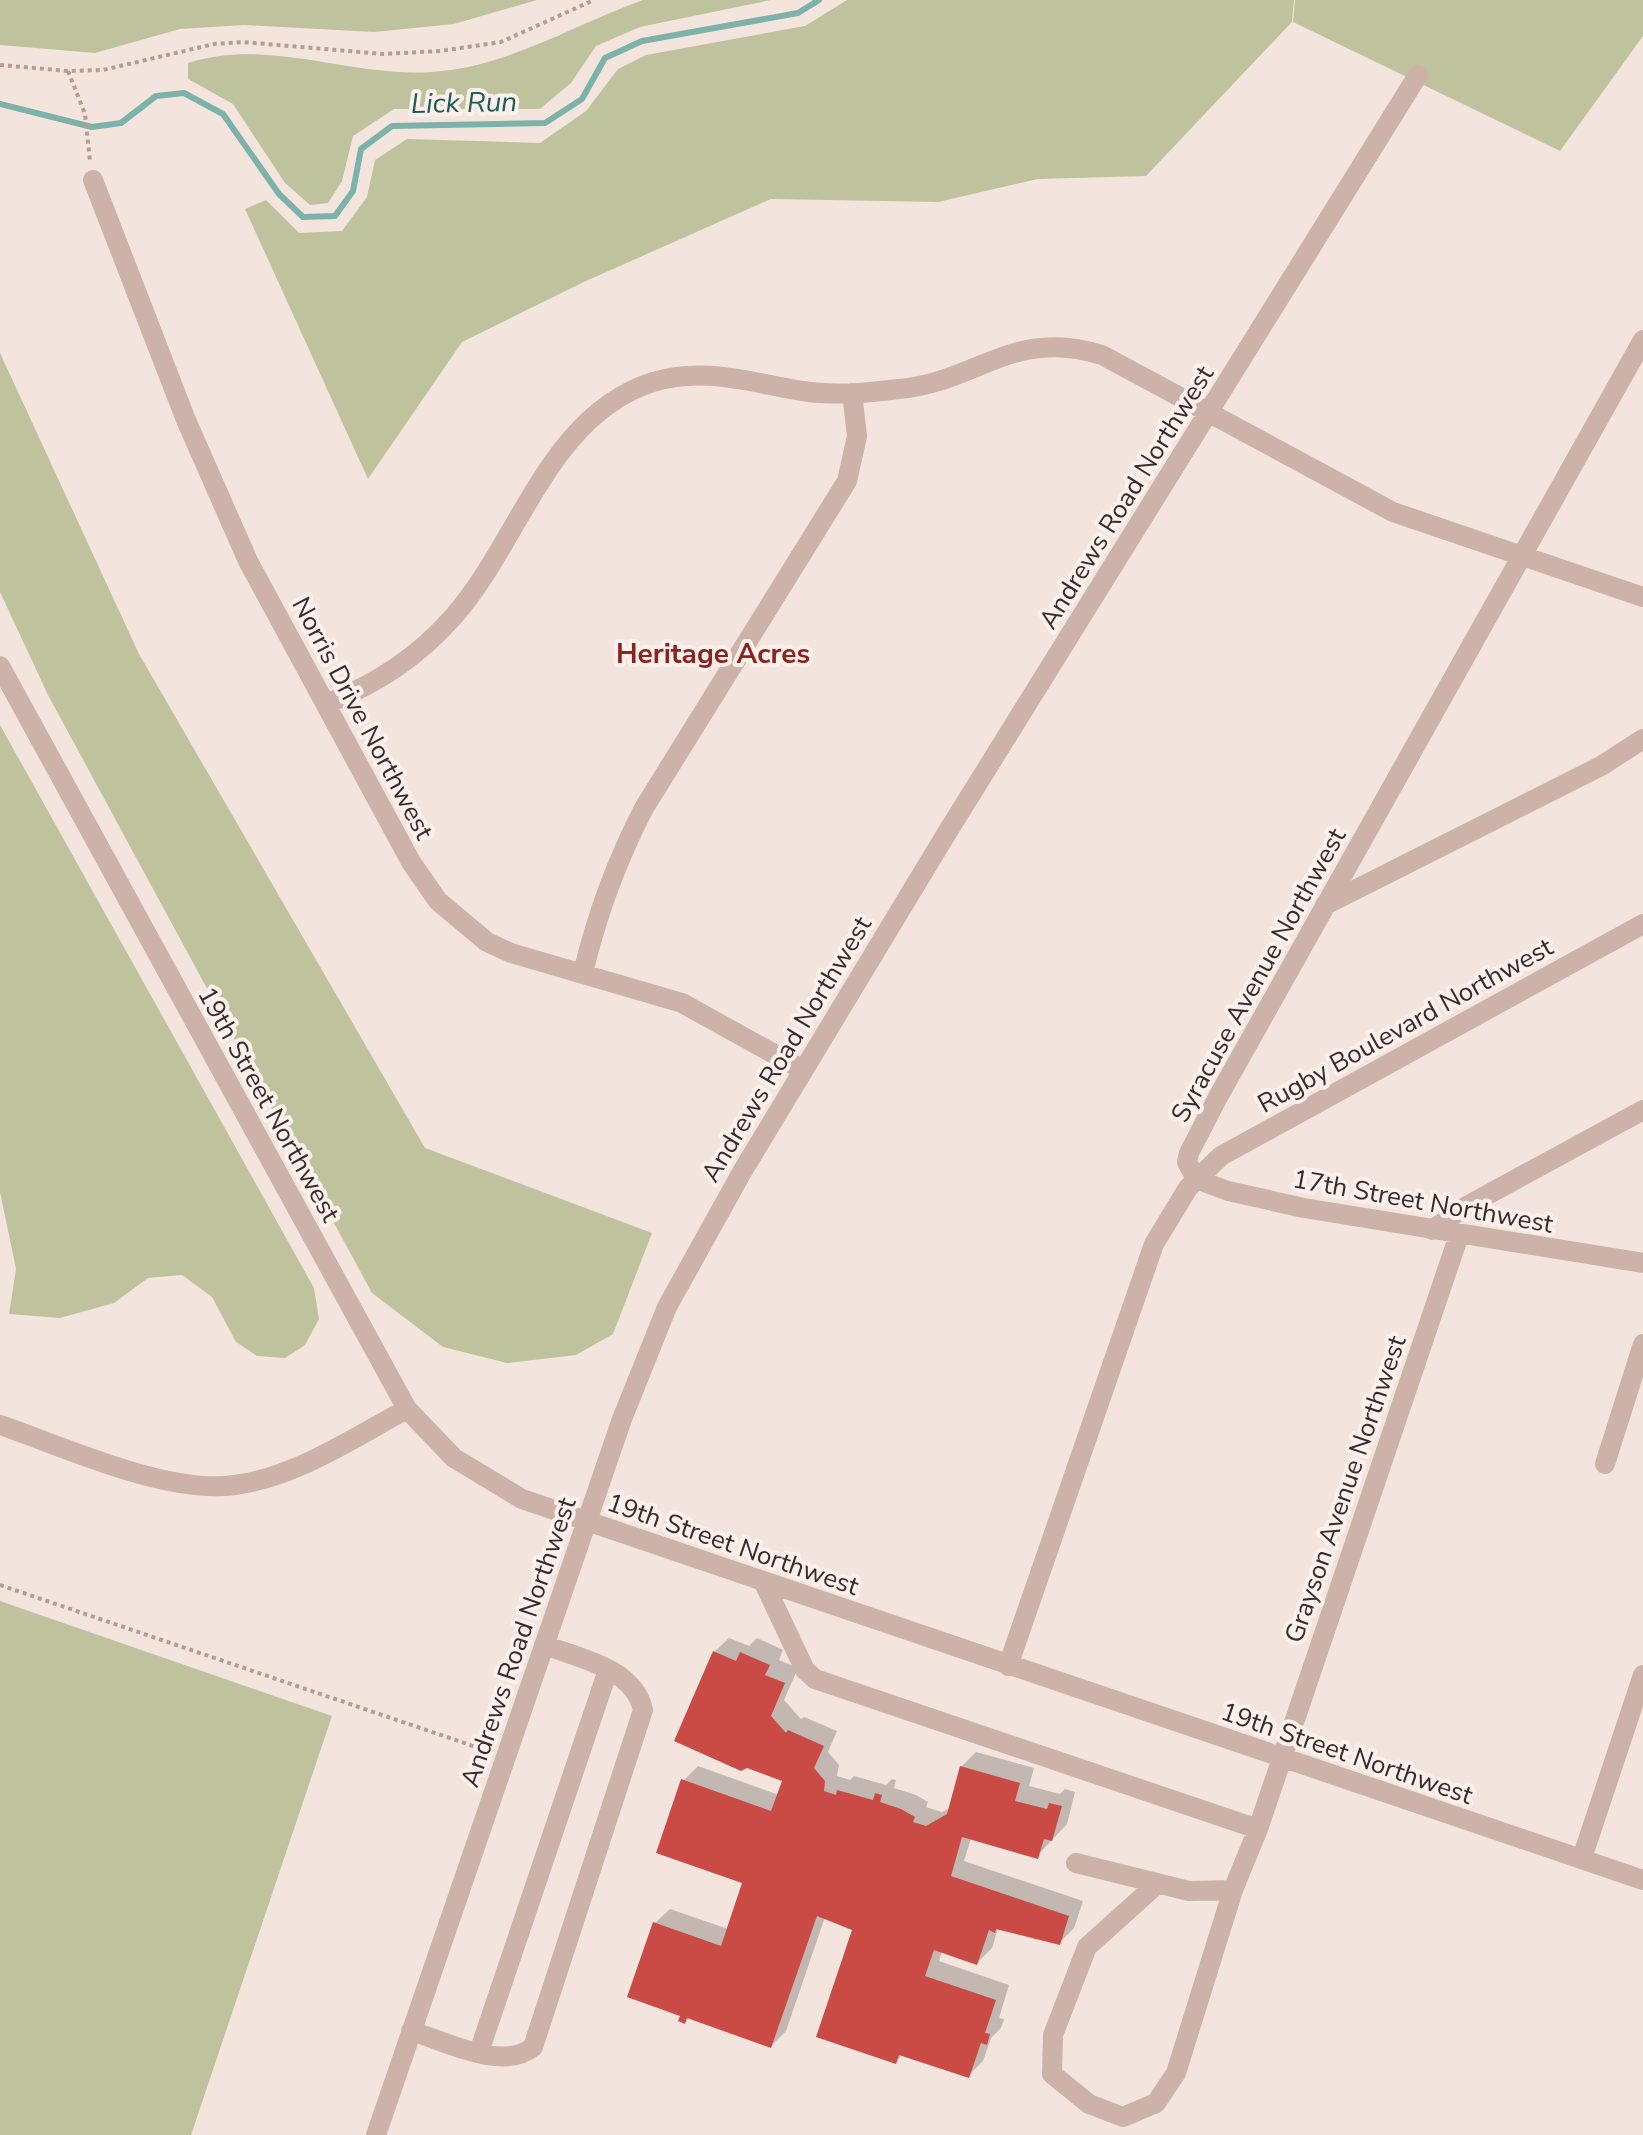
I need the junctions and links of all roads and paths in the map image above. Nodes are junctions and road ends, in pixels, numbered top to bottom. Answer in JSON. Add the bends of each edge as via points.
{"nodes":[{"id":1,"x":594,"y":0,"type":"edge"},
{"id":2,"x":0,"y":65,"type":"edge"},
{"id":3,"x":68,"y":71,"type":"junction"},
{"id":4,"x":1418,"y":75,"type":"dead end"},
{"id":5,"x":88,"y":139,"type":"dead end"},
{"id":6,"x":93,"y":180,"type":"dead end"},
{"id":7,"x":1643,"y":340,"type":"edge"},
{"id":8,"x":852,"y":393,"type":"junction"},
{"id":9,"x":1209,"y":413,"type":"junction"},
{"id":10,"x":1522,"y":555,"type":"junction"},
{"id":11,"x":1643,"y":597,"type":"edge"},
{"id":12,"x":0,"y":666,"type":"edge"},
{"id":13,"x":326,"y":704,"type":"junction"},
{"id":14,"x":1643,"y":739,"type":"edge"},
{"id":15,"x":1325,"y":905,"type":"junction"},
{"id":16,"x":1643,"y":924,"type":"edge"},
{"id":17,"x":583,"y":973,"type":"junction"},
{"id":18,"x":803,"y":1070,"type":"junction"},
{"id":19,"x":1643,"y":1110,"type":"edge"},
{"id":20,"x":1196,"y":1179,"type":"junction"},
{"id":21,"x":1432,"y":1230,"type":"junction"},
{"id":22,"x":1459,"y":1235,"type":"junction"},
{"id":23,"x":1643,"y":1263,"type":"edge"},
{"id":24,"x":1643,"y":1344,"type":"edge"},
{"id":25,"x":407,"y":1409,"type":"junction"},
{"id":26,"x":1622,"y":1412,"type":"junction"},
{"id":27,"x":1643,"y":1415,"type":"edge"},
{"id":28,"x":0,"y":1425,"type":"edge"},
{"id":29,"x":1605,"y":1464,"type":"dead end"},
{"id":30,"x":587,"y":1522,"type":"junction"},
{"id":31,"x":763,"y":1581,"type":"junction"},
{"id":32,"x":0,"y":1585,"type":"edge"},
{"id":33,"x":544,"y":1645,"type":"junction"},
{"id":34,"x":1008,"y":1666,"type":"junction"},
{"id":35,"x":608,"y":1670,"type":"junction"},
{"id":36,"x":1643,"y":1675,"type":"edge"},
{"id":37,"x":505,"y":1757,"type":"junction"},
{"id":38,"x":1280,"y":1759,"type":"junction"},
{"id":39,"x":1258,"y":1829,"type":"junction"},
{"id":40,"x":1582,"y":1858,"type":"junction"},
{"id":41,"x":1076,"y":1863,"type":"dead end"},
{"id":42,"x":1643,"y":1880,"type":"edge"},
{"id":43,"x":1157,"y":1884,"type":"junction"},
{"id":44,"x":1233,"y":1890,"type":"junction"},
{"id":45,"x":411,"y":2031,"type":"junction"},
{"id":46,"x":479,"y":2052,"type":"junction"},
{"id":47,"x":376,"y":2135,"type":"edge"}],
"edges":[{"from":1,"to":3,"type":"path","via":[[501,42],[440,51],[383,54],[243,42],[103,70]]},
{"from":2,"to":3,"type":"path"},
{"from":3,"to":5,"type":"path","via":[[85,114]]},
{"from":4,"to":9,"type":"street","name":"Andrews Road Northwest"},
{"from":6,"to":13,"type":"street","name":"Norris Drive Northwest","via":[[186,420],[248,561]]},
{"from":7,"to":10,"type":"street","name":"Syracuse Avenue Northwest"},
{"from":8,"to":9,"type":"street","via":[[922,385],[1049,345],[1102,355]]},
{"from":8,"to":13,"type":"street","via":[[803,391],[716,374],[669,379],[625,393],[585,423],[562,452],[487,572],[429,642],[367,687]]},
{"from":8,"to":17,"type":"street","via":[[857,436],[847,481],[644,808],[598,908]]},
{"from":9,"to":10,"type":"street","via":[[1393,512]]},
{"from":9,"to":18,"type":"street","name":"Andrews Road Northwest"},
{"from":10,"to":11,"type":"street"},
{"from":10,"to":15,"type":"street","name":"Syracuse Avenue Northwest"},
{"from":12,"to":25,"type":"street","name":"19th Street Northwest"},
{"from":13,"to":17,"type":"street","name":"Norris Drive Northwest","via":[[411,862],[438,901],[499,948]]},
{"from":14,"to":15,"type":"street","via":[[1587,773]]},
{"from":15,"to":20,"type":"street","name":"Syracuse Avenue Northwest","via":[[1189,1153],[1187,1162]]},
{"from":16,"to":20,"type":"street","name":"Rugby Boulevard Northwest","via":[[1242,1143]]},
{"from":17,"to":18,"type":"street","name":"Norris Drive Northwest","via":[[682,1003]]},
{"from":18,"to":30,"type":"street","name":"Andrews Road Northwest","via":[[667,1307]]},
{"from":19,"to":21,"type":"street"},
{"from":20,"to":21,"type":"street","name":"17th Street Northwest","via":[[1260,1199]]},
{"from":20,"to":34,"type":"street","via":[[1154,1244]]},
{"from":21,"to":22,"type":"street","name":"17th Street Northwest"},
{"from":22,"to":23,"type":"street","name":"17th Street Northwest"},
{"from":22,"to":38,"type":"street","name":"Grayson Avenue Northwest"},
{"from":24,"to":26,"type":"street"},
{"from":25,"to":28,"type":"street","via":[[273,1476],[211,1487],[145,1475]]},
{"from":25,"to":30,"type":"street","name":"19th Street Northwest","via":[[454,1458],[486,1481]]},
{"from":26,"to":27,"type":"street"},
{"from":26,"to":29,"type":"street"},
{"from":30,"to":31,"type":"street","name":"19th Street Northwest"},
{"from":30,"to":33,"type":"street","name":"Andrews Road Northwest"},
{"from":31,"to":34,"type":"street","name":"19th Street Northwest"},
{"from":31,"to":39,"type":"street","via":[[805,1670],[815,1679]]},
{"from":32,"to":37,"type":"path"},
{"from":33,"to":35,"type":"street"},
{"from":33,"to":37,"type":"street","name":"Andrews Road Northwest"},
{"from":34,"to":38,"type":"street","name":"19th Street Northwest"},
{"from":35,"to":46,"type":"street"},
{"from":35,"to":46,"type":"street","via":[[640,1696],[641,1724],[533,2047],[508,2058]]},
{"from":36,"to":40,"type":"street"},
{"from":37,"to":45,"type":"street","name":"Andrews Road Northwest"},
{"from":38,"to":39,"type":"street","name":"Grayson Avenue Northwest"},
{"from":38,"to":40,"type":"street","name":"19th Street Northwest"},
{"from":39,"to":44,"type":"street","name":"Grayson Avenue Northwest"},
{"from":40,"to":42,"type":"street","name":"19th Street Northwest"},
{"from":41,"to":43,"type":"street"},
{"from":43,"to":44,"type":"street","via":[[1189,1891]]},
{"from":43,"to":44,"type":"street","name":"Grayson Avenue Northwest","via":[[1087,1947],[1053,2035],[1052,2074],[1089,2104],[1123,2117],[1156,2103],[1176,2073]]},
{"from":45,"to":46,"type":"street"},
{"from":45,"to":47,"type":"street","name":"Andrews Road Northwest"}]}
